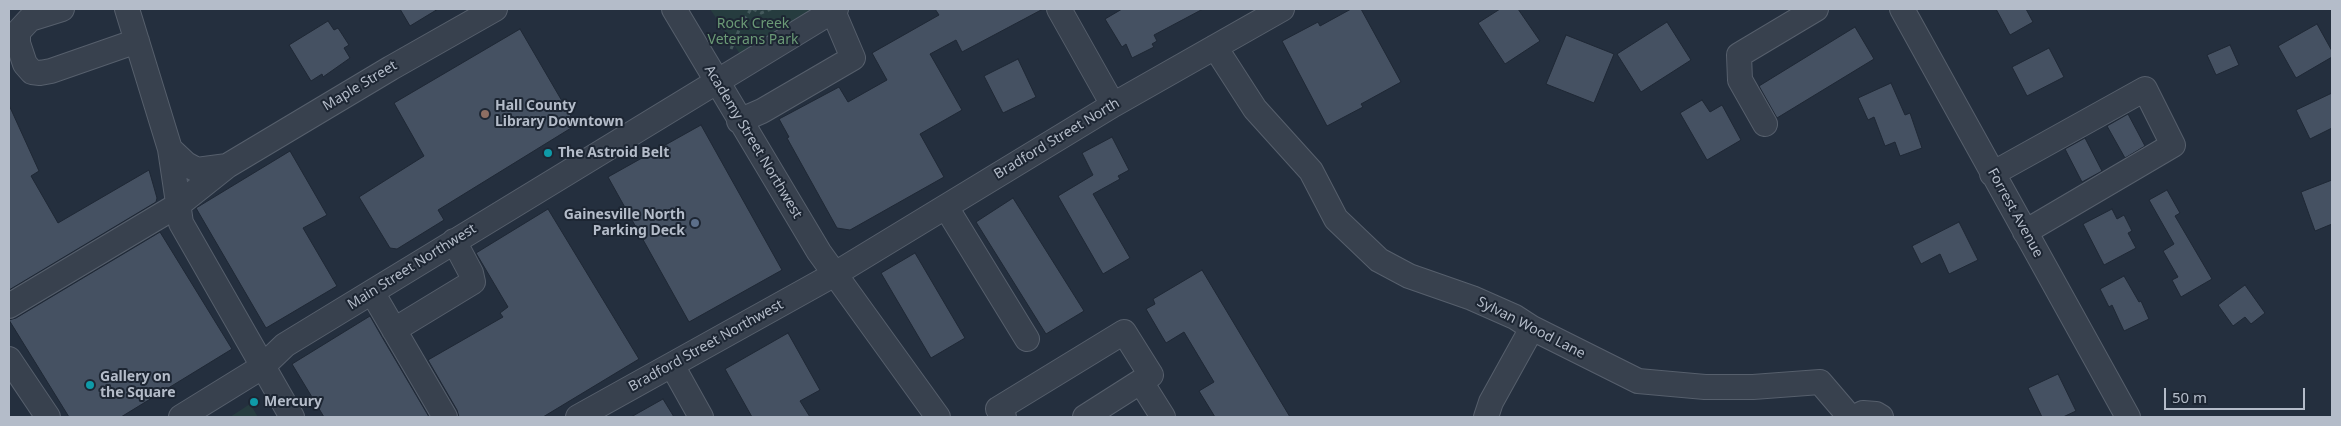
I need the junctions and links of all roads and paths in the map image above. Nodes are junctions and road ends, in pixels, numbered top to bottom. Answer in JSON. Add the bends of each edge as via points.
{"nodes":[{"id":1,"x":62,"y":9,"type":"edge"},
{"id":2,"x":127,"y":9,"type":"edge"},
{"id":3,"x":494,"y":9,"type":"edge"},
{"id":4,"x":674,"y":9,"type":"edge"},
{"id":5,"x":752,"y":9,"type":"edge"},
{"id":6,"x":771,"y":9,"type":"edge"},
{"id":7,"x":1059,"y":9,"type":"edge"},
{"id":8,"x":1282,"y":9,"type":"edge"},
{"id":9,"x":1816,"y":9,"type":"edge"},
{"id":10,"x":1902,"y":9,"type":"edge"},
{"id":11,"x":835,"y":10,"type":"edge"},
{"id":12,"x":13,"y":22,"type":"edge"},
{"id":13,"x":137,"y":41,"type":"junction"},
{"id":14,"x":1215,"y":47,"type":"junction"},
{"id":15,"x":731,"y":50,"type":"dead end"},
{"id":16,"x":716,"y":81,"type":"junction"},
{"id":17,"x":1113,"y":105,"type":"junction"},
{"id":18,"x":739,"y":121,"type":"junction"},
{"id":19,"x":1765,"y":124,"type":"dead end"},
{"id":20,"x":170,"y":149,"type":"junction"},
{"id":21,"x":227,"y":166,"type":"junction"},
{"id":22,"x":1992,"y":174,"type":"junction"},
{"id":23,"x":178,"y":205,"type":"junction"},
{"id":24,"x":946,"y":206,"type":"junction"},
{"id":25,"x":2025,"y":232,"type":"junction"},
{"id":26,"x":454,"y":241,"type":"junction"},
{"id":27,"x":835,"y":274,"type":"junction"},
{"id":28,"x":372,"y":292,"type":"junction"},
{"id":29,"x":9,"y":306,"type":"edge"},
{"id":30,"x":1532,"y":328,"type":"junction"},
{"id":31,"x":394,"y":330,"type":"junction"},
{"id":32,"x":1027,"y":339,"type":"dead end"},
{"id":33,"x":9,"y":359,"type":"edge"},
{"id":34,"x":672,"y":365,"type":"junction"},
{"id":35,"x":262,"y":366,"type":"junction"},
{"id":36,"x":1140,"y":382,"type":"junction"},
{"id":37,"x":48,"y":417,"type":"edge"},
{"id":38,"x":181,"y":417,"type":"edge"},
{"id":39,"x":292,"y":417,"type":"edge"},
{"id":40,"x":444,"y":417,"type":"edge"},
{"id":41,"x":578,"y":417,"type":"edge"},
{"id":42,"x":701,"y":417,"type":"edge"},
{"id":43,"x":938,"y":417,"type":"edge"},
{"id":44,"x":1004,"y":417,"type":"edge"},
{"id":45,"x":1085,"y":417,"type":"edge"},
{"id":46,"x":1163,"y":417,"type":"edge"},
{"id":47,"x":1486,"y":417,"type":"edge"},
{"id":48,"x":1850,"y":417,"type":"edge"},
{"id":49,"x":1855,"y":417,"type":"edge"},
{"id":50,"x":1882,"y":417,"type":"edge"},
{"id":51,"x":2128,"y":417,"type":"edge"}],
"edges":[{"from":1,"to":12,"type":"street"},
{"from":2,"to":13,"type":"street"},
{"from":3,"to":21,"type":"street","name":"Maple Street"},
{"from":4,"to":16,"type":"street","name":"Academy Street Northwest"},
{"from":5,"to":6,"type":"path","via":[[761,13]]},
{"from":5,"to":15,"type":"path"},
{"from":7,"to":17,"type":"street"},
{"from":8,"to":14,"type":"street","name":"Bradford Street North"},
{"from":9,"to":19,"type":"street","via":[[1740,56],[1740,80]]},
{"from":10,"to":22,"type":"street","name":"Forrest Avenue"},
{"from":11,"to":16,"type":"street","name":"Main Street Northwest"},
{"from":11,"to":18,"type":"street","via":[[853,58]]},
{"from":12,"to":13,"type":"street","via":[[25,64],[32,72],[40,73]]},
{"from":13,"to":20,"type":"street"},
{"from":14,"to":17,"type":"street","name":"Bradford Street North"},
{"from":14,"to":30,"type":"street","name":"Sylvan Wood Lane","via":[[1255,109],[1311,171],[1336,219],[1379,260],[1409,276],[1515,317]]},
{"from":16,"to":18,"type":"street","name":"Academy Street Northwest"},
{"from":16,"to":26,"type":"street","name":"Main Street Northwest"},
{"from":17,"to":24,"type":"street","name":"Bradford Street North"},
{"from":18,"to":27,"type":"street","name":"Academy Street Northwest"},
{"from":20,"to":21,"type":"street","name":"Maple Street","via":[[197,170]]},
{"from":20,"to":23,"type":"street"},
{"from":21,"to":23,"type":"street","name":"Maple Street"},
{"from":22,"to":25,"type":"street","name":"Forrest Avenue"},
{"from":22,"to":25,"type":"street","via":[[2145,89],[2173,146]]},
{"from":23,"to":29,"type":"street","name":"Maple Street"},
{"from":23,"to":35,"type":"street","via":[[181,223]]},
{"from":24,"to":27,"type":"street","name":"Bradford Street North"},
{"from":24,"to":32,"type":"street"},
{"from":25,"to":51,"type":"street","name":"Forrest Avenue"},
{"from":26,"to":28,"type":"street","name":"Main Street Northwest"},
{"from":26,"to":31,"type":"street","via":[[473,282]]},
{"from":27,"to":34,"type":"street","name":"Bradford Street Northwest"},
{"from":27,"to":43,"type":"street","name":"Academy Street Northwest"},
{"from":28,"to":31,"type":"street"},
{"from":28,"to":35,"type":"street","name":"Main Street Northwest","via":[[285,345]]},
{"from":30,"to":47,"type":"street"},
{"from":30,"to":48,"type":"street","name":"Sylvan Wood Lane","via":[[1638,381],[1705,387],[1820,382]]},
{"from":31,"to":40,"type":"street"},
{"from":33,"to":37,"type":"street"},
{"from":34,"to":41,"type":"street","name":"Bradford Street Northwest"},
{"from":34,"to":42,"type":"street"},
{"from":35,"to":38,"type":"street","name":"Main Street Northwest"},
{"from":35,"to":39,"type":"street"},
{"from":36,"to":44,"type":"street","via":[[1151,375],[1124,332],[998,409]]},
{"from":36,"to":45,"type":"street"},
{"from":36,"to":46,"type":"street"},
{"from":49,"to":50,"type":"street","via":[[1863,413]]}]}
